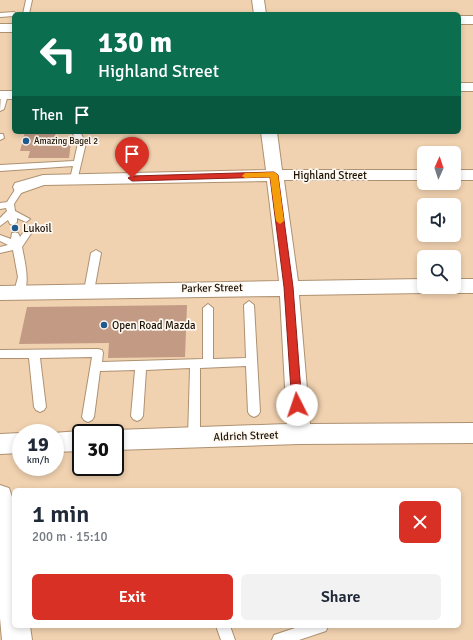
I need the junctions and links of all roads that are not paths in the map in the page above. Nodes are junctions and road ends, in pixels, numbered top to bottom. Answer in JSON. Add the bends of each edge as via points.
{"nodes":[{"id":1,"x":29,"y":0,"type":"edge"},
{"id":2,"x":258,"y":0,"type":"edge"},
{"id":3,"x":26,"y":12,"type":"edge"},
{"id":4,"x":260,"y":12,"type":"edge"},
{"id":5,"x":0,"y":14,"type":"edge"},
{"id":6,"x":12,"y":14,"type":"edge"},
{"id":7,"x":461,"y":20,"type":"edge"},
{"id":8,"x":473,"y":20,"type":"edge"},
{"id":9,"x":0,"y":28,"type":"edge"},
{"id":10,"x":12,"y":28,"type":"edge"},
{"id":11,"x":461,"y":87,"type":"edge"},
{"id":12,"x":473,"y":87,"type":"edge"},
{"id":13,"x":6,"y":95,"type":"edge"},
{"id":14,"x":0,"y":110,"type":"edge"},
{"id":15,"x":77,"y":134,"type":"edge"},
{"id":16,"x":270,"y":134,"type":"edge"},
{"id":17,"x":0,"y":168,"type":"edge"},
{"id":18,"x":76,"y":171,"type":"junction"},
{"id":19,"x":461,"y":174,"type":"edge"},
{"id":20,"x":473,"y":174,"type":"edge"},
{"id":21,"x":274,"y":175,"type":"junction"},
{"id":22,"x":417,"y":175,"type":"edge"},
{"id":23,"x":21,"y":187,"type":"joint"},
{"id":24,"x":0,"y":206,"type":"edge"},
{"id":25,"x":10,"y":208,"type":"junction"},
{"id":26,"x":26,"y":219,"type":"dead end"},
{"id":27,"x":13,"y":222,"type":"dead end"},
{"id":28,"x":0,"y":223,"type":"edge"},
{"id":29,"x":28,"y":232,"type":"dead end"},
{"id":30,"x":15,"y":235,"type":"dead end"},
{"id":31,"x":1,"y":238,"type":"dead end"},
{"id":32,"x":18,"y":246,"type":"junction"},
{"id":33,"x":0,"y":250,"type":"edge"},
{"id":34,"x":96,"y":253,"type":"dead end"},
{"id":35,"x":417,"y":286,"type":"edge"},
{"id":36,"x":461,"y":286,"type":"edge"},
{"id":37,"x":473,"y":286,"type":"edge"},
{"id":38,"x":288,"y":287,"type":"junction"},
{"id":39,"x":89,"y":291,"type":"junction"},
{"id":40,"x":19,"y":292,"type":"junction"},
{"id":41,"x":0,"y":293,"type":"edge"},
{"id":42,"x":249,"y":305,"type":"dead end"},
{"id":43,"x":208,"y":308,"type":"dead end"},
{"id":44,"x":0,"y":354,"type":"edge"},
{"id":45,"x":34,"y":354,"type":"junction"},
{"id":46,"x":251,"y":362,"type":"junction"},
{"id":47,"x":195,"y":364,"type":"junction"},
{"id":48,"x":208,"y":364,"type":"junction"},
{"id":49,"x":141,"y":366,"type":"junction"},
{"id":50,"x":95,"y":367,"type":"junction"},
{"id":51,"x":40,"y":407,"type":"dead end"},
{"id":52,"x":254,"y":412,"type":"dead end"},
{"id":53,"x":138,"y":416,"type":"dead end"},
{"id":54,"x":88,"y":417,"type":"dead end"},
{"id":55,"x":473,"y":433,"type":"edge"},
{"id":56,"x":299,"y":434,"type":"junction"},
{"id":57,"x":194,"y":438,"type":"junction"},
{"id":58,"x":124,"y":440,"type":"edge"},
{"id":59,"x":12,"y":443,"type":"edge"},
{"id":60,"x":0,"y":444,"type":"edge"},
{"id":61,"x":6,"y":512,"type":"edge"},
{"id":62,"x":12,"y":587,"type":"edge"},
{"id":63,"x":16,"y":628,"type":"edge"},
{"id":64,"x":224,"y":628,"type":"edge"},
{"id":65,"x":315,"y":628,"type":"edge"},
{"id":66,"x":17,"y":640,"type":"edge"},
{"id":67,"x":228,"y":640,"type":"edge"},
{"id":68,"x":280,"y":640,"type":"edge"}],
"edges":[{"from":1,"to":3,"type":"lane"},
{"from":2,"to":4,"type":"street"},
{"from":5,"to":6,"type":"lane"},
{"from":7,"to":8,"type":"street"},
{"from":9,"to":10,"type":"street"},
{"from":11,"to":12,"type":"street"},
{"from":13,"to":14,"type":"lane"},
{"from":15,"to":18,"type":"lane","via":[[82,142]]},
{"from":16,"to":21,"type":"street"},
{"from":17,"to":18,"type":"lane"},
{"from":18,"to":21,"type":"street","name":"Highland Street"},
{"from":18,"to":23,"type":"street","name":"Highland Street"},
{"from":19,"to":20,"type":"street"},
{"from":21,"to":22,"type":"street","name":"Highland Street"},
{"from":21,"to":38,"type":"street"},
{"from":23,"to":25,"type":"lane"},
{"from":24,"to":25,"type":"lane"},
{"from":25,"to":26,"type":"lane"},
{"from":25,"to":27,"type":"lane"},
{"from":25,"to":28,"type":"lane"},
{"from":29,"to":32,"type":"lane"},
{"from":30,"to":32,"type":"lane"},
{"from":31,"to":32,"type":"lane"},
{"from":32,"to":33,"type":"lane"},
{"from":32,"to":40,"type":"lane","via":[[23,277]]},
{"from":34,"to":39,"type":"lane"},
{"from":35,"to":38,"type":"street","name":"Parker Street"},
{"from":36,"to":37,"type":"street"},
{"from":38,"to":39,"type":"street","name":"Parker Street"},
{"from":38,"to":56,"type":"street"},
{"from":39,"to":40,"type":"street","name":"Parker Street"},
{"from":40,"to":41,"type":"street","name":"Parker Street"},
{"from":42,"to":46,"type":"lane"},
{"from":43,"to":48,"type":"lane"},
{"from":44,"to":45,"type":"lane"},
{"from":45,"to":50,"type":"lane","via":[[98,353]]},
{"from":45,"to":51,"type":"lane"},
{"from":46,"to":48,"type":"lane"},
{"from":46,"to":52,"type":"lane"},
{"from":47,"to":48,"type":"lane"},
{"from":47,"to":49,"type":"lane"},
{"from":47,"to":57,"type":"lane"},
{"from":49,"to":50,"type":"lane"},
{"from":49,"to":53,"type":"lane"},
{"from":50,"to":54,"type":"lane"},
{"from":55,"to":56,"type":"street","name":"Aldrich Street"},
{"from":56,"to":57,"type":"street","name":"Aldrich Street"},
{"from":57,"to":58,"type":"street","name":"Aldrich Street"},
{"from":59,"to":60,"type":"street"},
{"from":61,"to":62,"type":"highway"},
{"from":63,"to":66,"type":"highway"},
{"from":64,"to":67,"type":"lane"},
{"from":65,"to":68,"type":"lane"}]}
